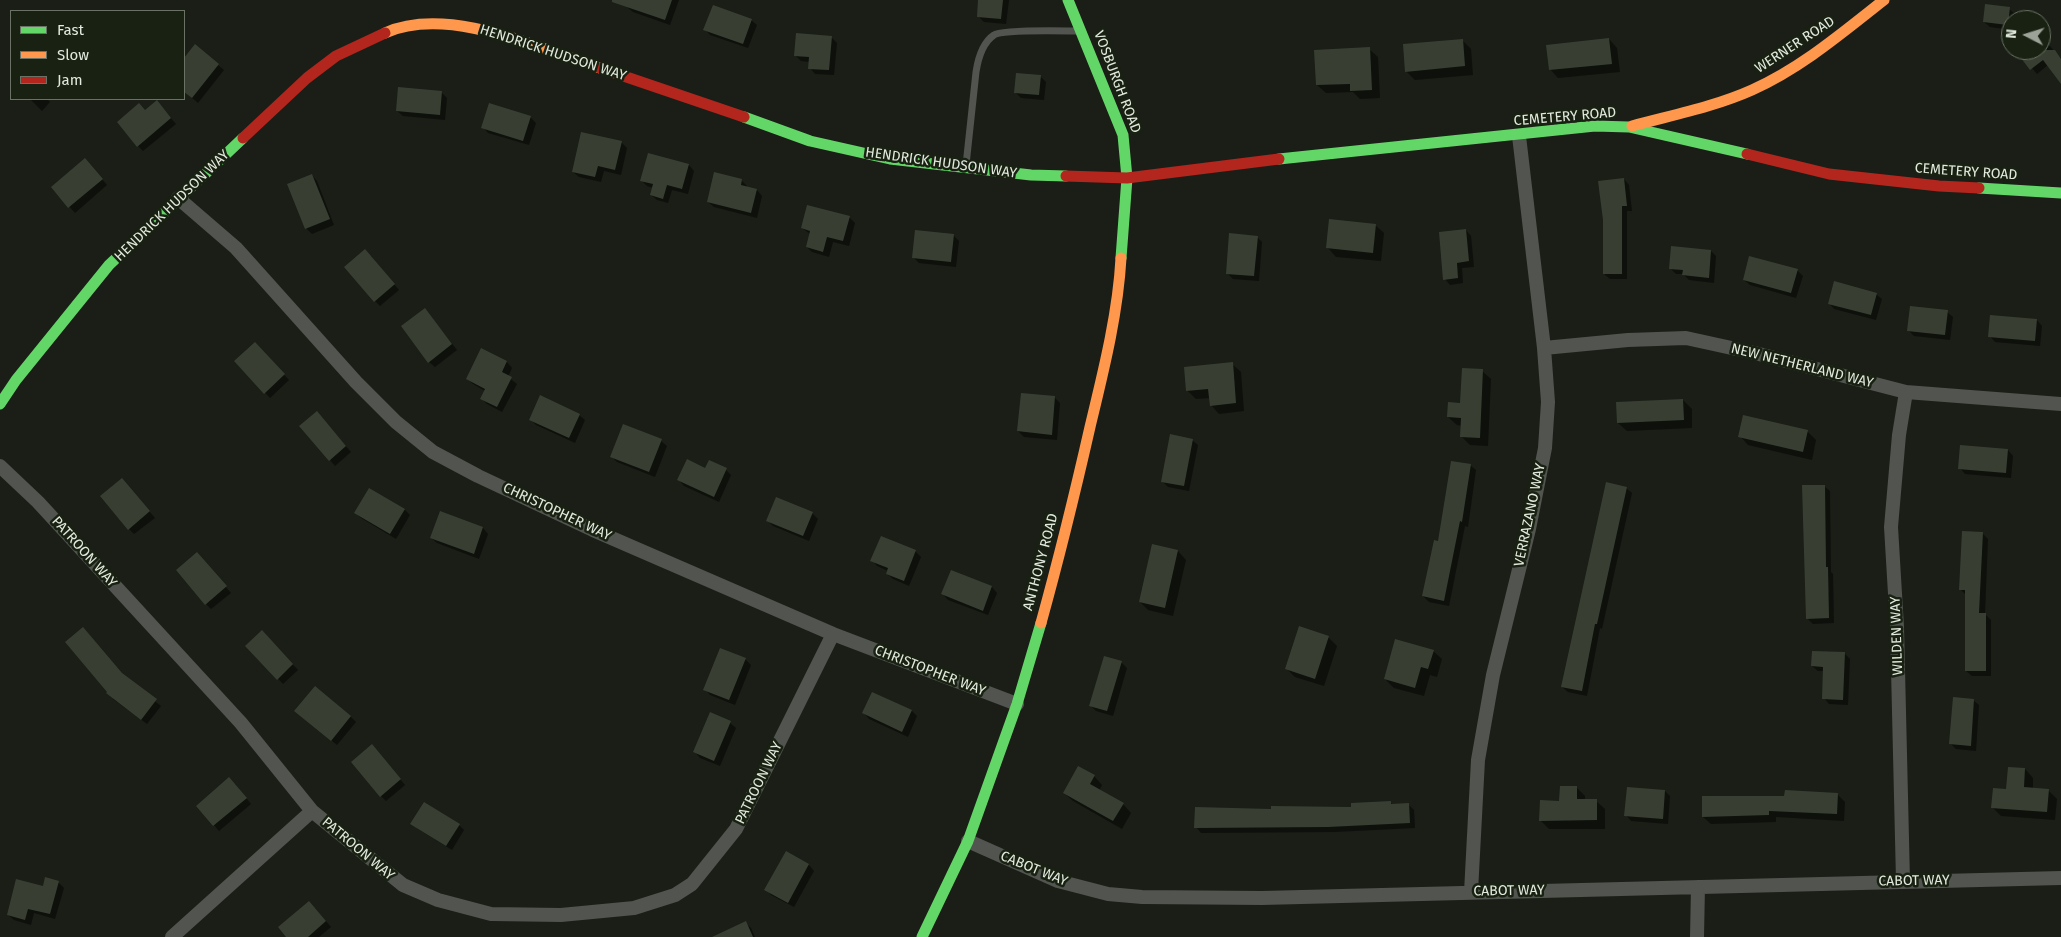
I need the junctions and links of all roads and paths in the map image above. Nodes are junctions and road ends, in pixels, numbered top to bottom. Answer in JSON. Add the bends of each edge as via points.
{"nodes":[{"id":1,"x":1068,"y":0,"type":"edge"},
{"id":2,"x":1884,"y":0,"type":"edge"},
{"id":3,"x":1081,"y":32,"type":"junction"},
{"id":4,"x":1629,"y":127,"type":"junction"},
{"id":5,"x":1518,"y":136,"type":"junction"},
{"id":6,"x":966,"y":168,"type":"junction"},
{"id":7,"x":1128,"y":178,"type":"junction"},
{"id":8,"x":2061,"y":193,"type":"edge"},
{"id":9,"x":178,"y":198,"type":"junction"},
{"id":10,"x":1544,"y":348,"type":"junction"},
{"id":11,"x":1906,"y":392,"type":"junction"},
{"id":12,"x":0,"y":404,"type":"edge"},
{"id":13,"x":2061,"y":404,"type":"edge"},
{"id":14,"x":0,"y":466,"type":"edge"},
{"id":15,"x":833,"y":634,"type":"junction"},
{"id":16,"x":1017,"y":704,"type":"junction"},
{"id":17,"x":312,"y":811,"type":"junction"},
{"id":18,"x":968,"y":841,"type":"junction"},
{"id":19,"x":2061,"y":878,"type":"edge"},
{"id":20,"x":1903,"y":882,"type":"junction"},
{"id":21,"x":1698,"y":887,"type":"junction"},
{"id":22,"x":1472,"y":892,"type":"junction"},
{"id":23,"x":172,"y":937,"type":"edge"},
{"id":24,"x":922,"y":937,"type":"edge"},
{"id":25,"x":1698,"y":937,"type":"edge"}],
"edges":[{"from":1,"to":3,"type":"street","name":"VOSBURGH ROAD"},
{"from":2,"to":4,"type":"street","name":"WERNER ROAD","via":[[1827,45],[1766,83],[1719,101]]},
{"from":3,"to":6,"type":"lane","via":[[995,33],[987,41],[978,58]]},
{"from":3,"to":7,"type":"street","name":"VOSBURGH ROAD","via":[[1123,135]]},
{"from":4,"to":5,"type":"street","name":"CEMETERY ROAD","via":[[1595,126]]},
{"from":4,"to":8,"type":"street","name":"CEMETERY ROAD","via":[[1829,174],[1939,186]]},
{"from":5,"to":7,"type":"street","name":"CEMETERY ROAD","via":[[1216,166]]},
{"from":5,"to":10,"type":"street","name":"VERRAZANO WAY"},
{"from":6,"to":7,"type":"street","name":"HENDRICK HUDSON WAY","via":[[1031,175]]},
{"from":6,"to":9,"type":"street","name":"HENDRICK HUDSON WAY","via":[[890,158],[810,141],[479,28],[436,23],[401,26],[336,56],[307,78]]},
{"from":7,"to":16,"type":"street","name":"ANTHONY ROAD","via":[[1120,278],[1099,390],[1061,552]]},
{"from":9,"to":12,"type":"street","name":"HENDRICK HUDSON WAY","via":[[110,265]]},
{"from":9,"to":15,"type":"street","name":"CHRISTOPHER WAY","via":[[236,248],[356,382],[396,422],[433,452],[593,530]]},
{"from":10,"to":11,"type":"street","name":"NEW NETHERLAND WAY","via":[[1686,338]]},
{"from":10,"to":22,"type":"street","name":"VERRAZANO WAY","via":[[1548,402],[1545,448],[1529,529],[1492,675],[1478,760]]},
{"from":11,"to":13,"type":"street","name":"NEW NETHERLAND WAY"},
{"from":11,"to":20,"type":"street","name":"WILDEN WAY","via":[[1891,527],[1897,627]]},
{"from":14,"to":17,"type":"street","name":"PATROON WAY","via":[[38,502],[241,723]]},
{"from":15,"to":16,"type":"street","name":"CHRISTOPHER WAY"},
{"from":15,"to":17,"type":"street","name":"PATROON WAY","via":[[736,829],[692,884],[675,895],[625,909],[561,915],[491,914],[438,900],[403,885]]},
{"from":16,"to":18,"type":"street","name":"ANTHONY ROAD"},
{"from":17,"to":23,"type":"street"},
{"from":18,"to":22,"type":"street","name":"CABOT WAY","via":[[1058,881],[1108,894],[1262,898]]},
{"from":18,"to":24,"type":"street","name":"ANTHONY ROAD"},
{"from":19,"to":20,"type":"street","name":"CABOT WAY"},
{"from":20,"to":21,"type":"street","name":"CABOT WAY"},
{"from":21,"to":22,"type":"street","name":"CABOT WAY"},
{"from":21,"to":25,"type":"street"}]}
